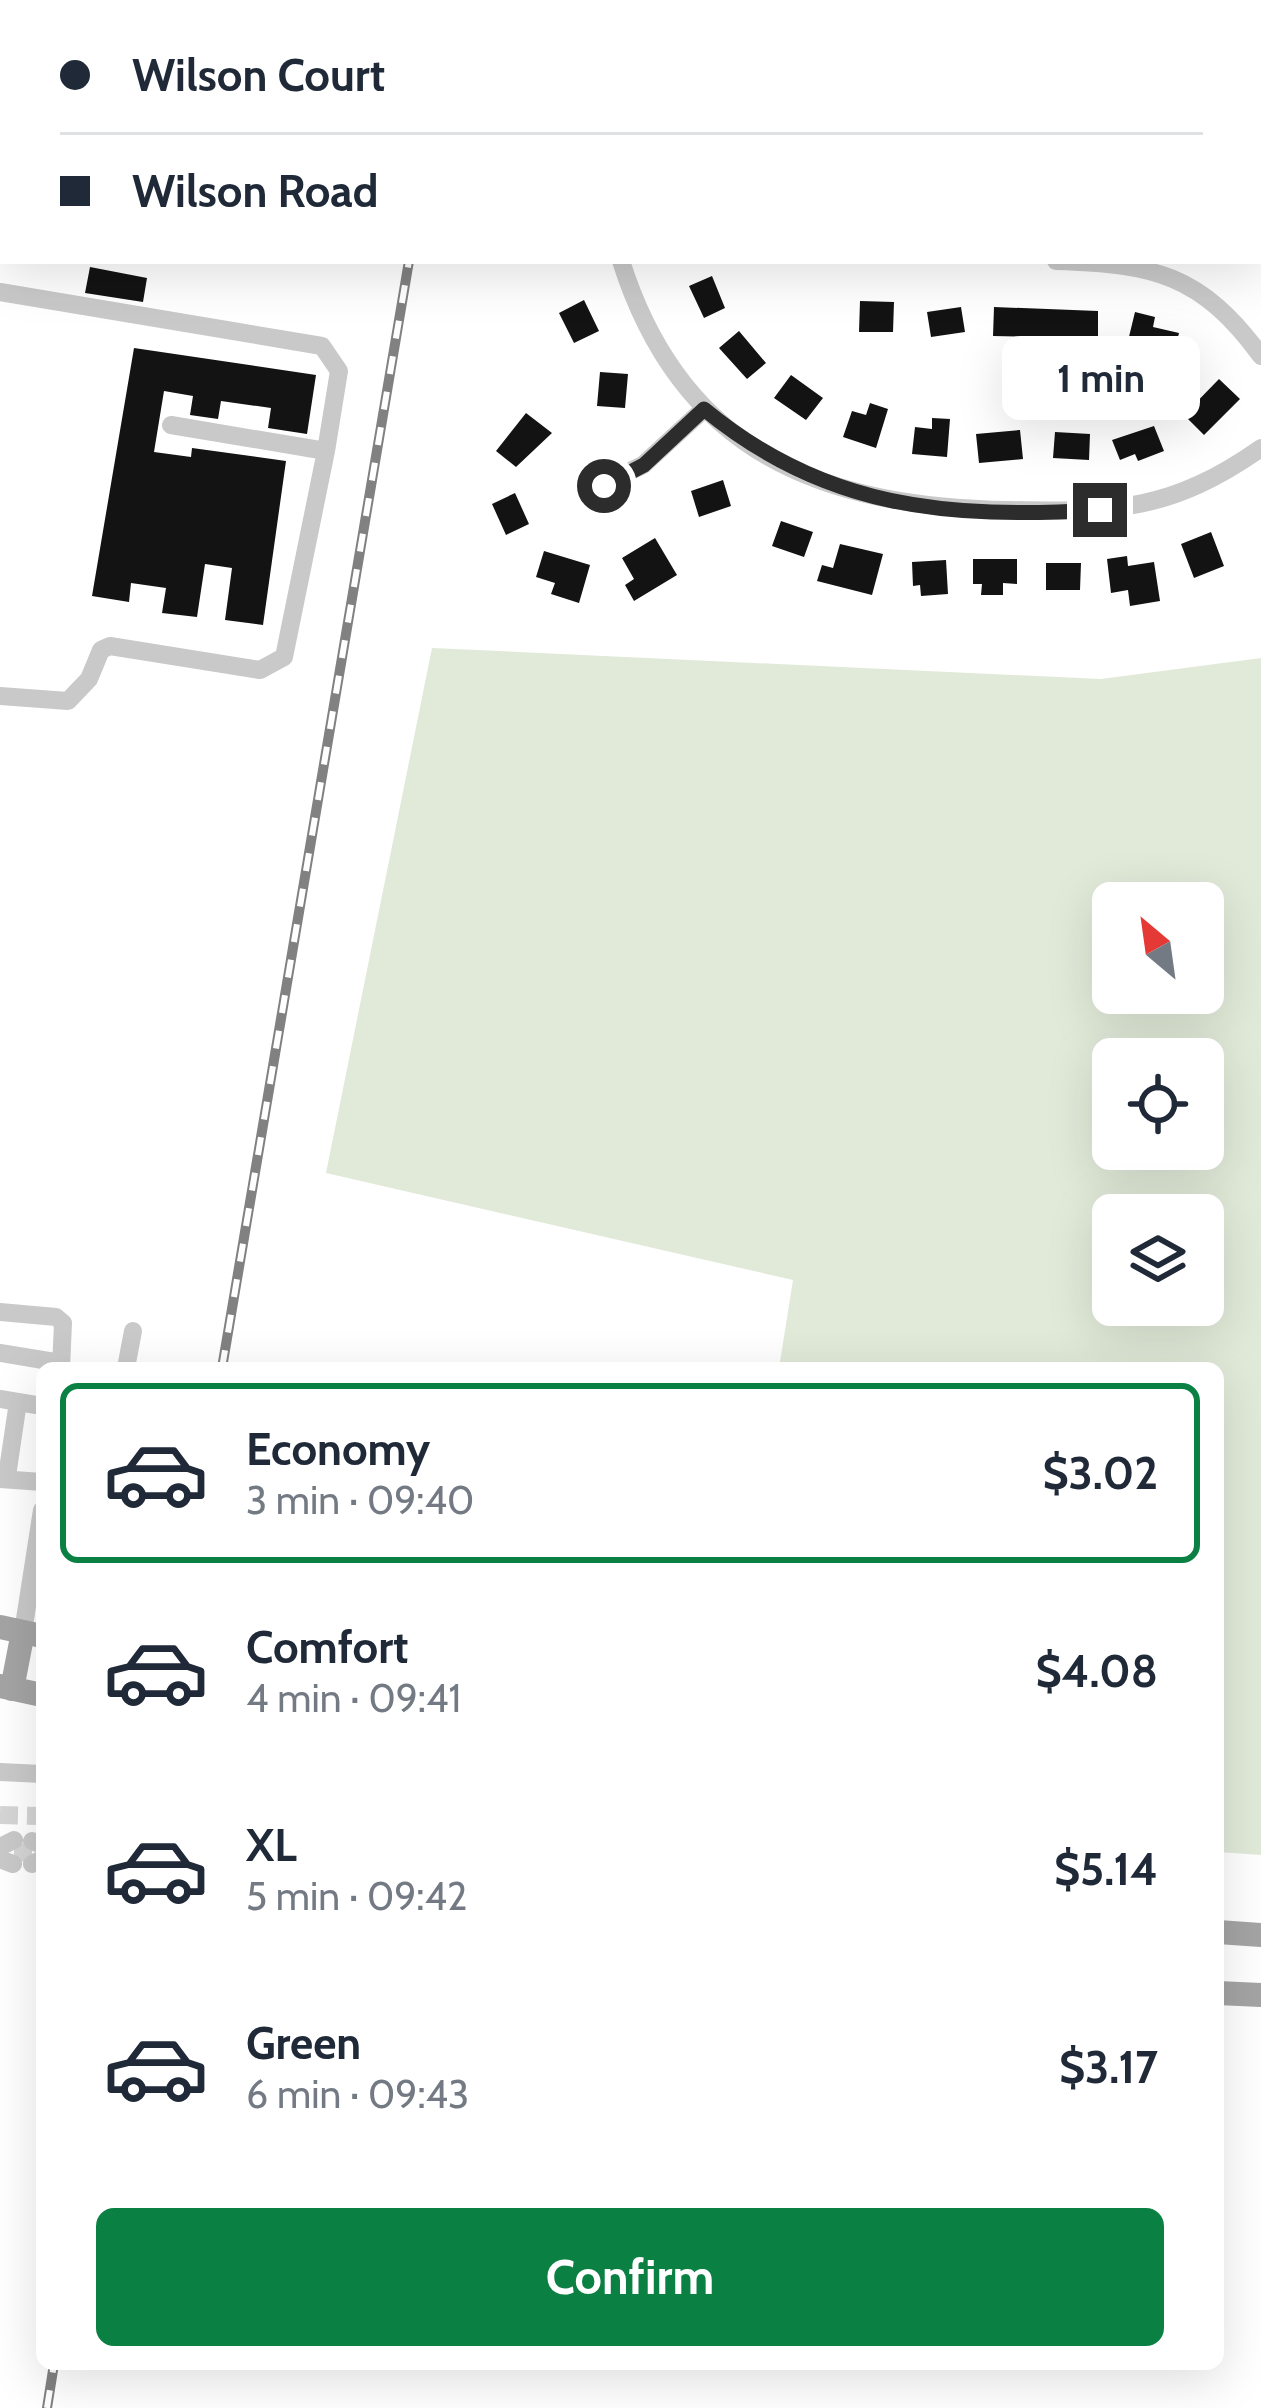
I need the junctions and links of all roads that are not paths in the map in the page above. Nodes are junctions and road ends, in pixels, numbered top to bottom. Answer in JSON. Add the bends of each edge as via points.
{"nodes":[{"id":1,"x":622,"y":264,"type":"edge"},
{"id":2,"x":1128,"y":264,"type":"edge"},
{"id":3,"x":0,"y":292,"type":"edge"},
{"id":4,"x":1261,"y":356,"type":"edge"},
{"id":5,"x":704,"y":409,"type":"junction"},
{"id":6,"x":171,"y":425,"type":"dead end"},
{"id":7,"x":1261,"y":448,"type":"edge"},
{"id":8,"x":326,"y":451,"type":"junction"},
{"id":9,"x":590,"y":490,"type":"dead end"},
{"id":10,"x":0,"y":696,"type":"edge"},
{"id":11,"x":0,"y":1312,"type":"edge"},
{"id":12,"x":133,"y":1331,"type":"dead end"},
{"id":13,"x":0,"y":1353,"type":"edge"},
{"id":14,"x":46,"y":1362,"type":"edge"},
{"id":15,"x":61,"y":1362,"type":"edge"},
{"id":16,"x":128,"y":1362,"type":"edge"},
{"id":17,"x":9,"y":1400,"type":"edge"},
{"id":18,"x":3,"y":1478,"type":"edge"},
{"id":19,"x":36,"y":1481,"type":"edge"},
{"id":20,"x":36,"y":1547,"type":"edge"},
{"id":21,"x":22,"y":1632,"type":"edge"},
{"id":22,"x":6,"y":1687,"type":"edge"},
{"id":23,"x":36,"y":1694,"type":"edge"},
{"id":24,"x":0,"y":1772,"type":"edge"},
{"id":25,"x":36,"y":1774,"type":"edge"},
{"id":26,"x":1224,"y":1932,"type":"edge"},
{"id":27,"x":1261,"y":1935,"type":"edge"},
{"id":28,"x":1224,"y":1993,"type":"edge"},
{"id":29,"x":1261,"y":1996,"type":"edge"}],
"edges":[{"from":1,"to":5,"type":"street","via":[[646,327]]},
{"from":2,"to":4,"type":"street","via":[[1211,298]]},
{"from":3,"to":8,"type":"street","via":[[322,346],[339,371]]},
{"from":5,"to":7,"type":"street","via":[[803,476],[908,506],[1130,508],[1176,498]]},
{"from":5,"to":9,"type":"street","via":[[644,465]]},
{"from":6,"to":8,"type":"street"},
{"from":8,"to":10,"type":"street","via":[[278,663],[260,670],[110,646],[68,701]]},
{"from":11,"to":15,"type":"street","via":[[56,1317],[66,1331]]},
{"from":12,"to":16,"type":"street"},
{"from":13,"to":14,"type":"street"},
{"from":17,"to":18,"type":"street"},
{"from":18,"to":19,"type":"street"},
{"from":20,"to":21,"type":"street"},
{"from":21,"to":22,"type":"main road"},
{"from":22,"to":23,"type":"main road"},
{"from":24,"to":25,"type":"street"},
{"from":26,"to":27,"type":"main road"},
{"from":28,"to":29,"type":"main road"}]}
